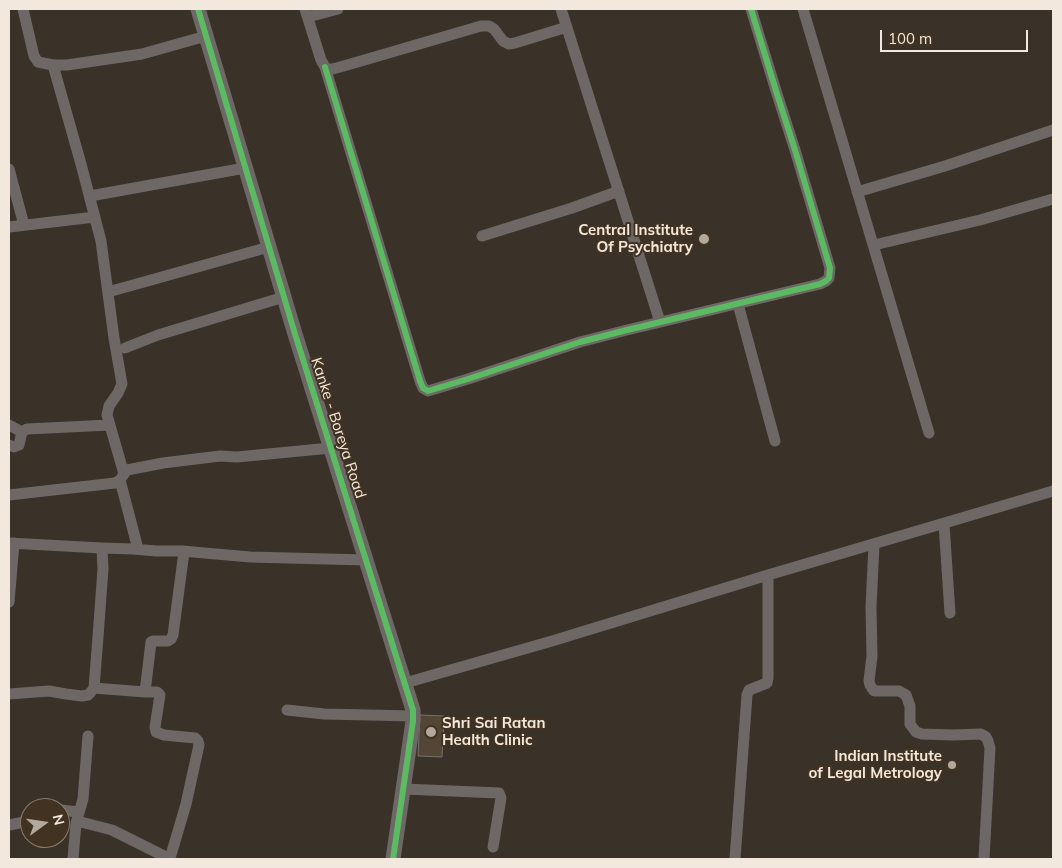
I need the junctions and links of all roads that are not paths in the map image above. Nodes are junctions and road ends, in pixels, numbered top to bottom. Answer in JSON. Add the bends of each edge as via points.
{"nodes":[{"id":1,"x":23,"y":9,"type":"edge"},
{"id":2,"x":198,"y":9,"type":"edge"},
{"id":3,"x":338,"y":9,"type":"edge"},
{"id":4,"x":561,"y":9,"type":"edge"},
{"id":5,"x":751,"y":9,"type":"edge"},
{"id":6,"x":803,"y":9,"type":"edge"},
{"id":7,"x":306,"y":13,"type":"edge"},
{"id":8,"x":567,"y":27,"type":"junction"},
{"id":9,"x":206,"y":36,"type":"junction"},
{"id":10,"x":53,"y":65,"type":"junction"},
{"id":11,"x":325,"y":67,"type":"junction"},
{"id":12,"x":1053,"y":130,"type":"edge"},
{"id":13,"x":245,"y":168,"type":"junction"},
{"id":14,"x":9,"y":169,"type":"edge"},
{"id":15,"x":619,"y":191,"type":"junction"},
{"id":16,"x":857,"y":192,"type":"junction"},
{"id":17,"x":90,"y":196,"type":"junction"},
{"id":18,"x":1053,"y":200,"type":"edge"},
{"id":19,"x":95,"y":217,"type":"junction"},
{"id":20,"x":24,"y":225,"type":"junction"},
{"id":21,"x":9,"y":227,"type":"edge"},
{"id":22,"x":482,"y":236,"type":"dead end"},
{"id":23,"x":874,"y":245,"type":"junction"},
{"id":24,"x":269,"y":248,"type":"junction"},
{"id":25,"x":108,"y":292,"type":"junction"},
{"id":26,"x":284,"y":297,"type":"junction"},
{"id":27,"x":738,"y":304,"type":"junction"},
{"id":28,"x":660,"y":322,"type":"junction"},
{"id":29,"x":125,"y":348,"type":"dead end"},
{"id":30,"x":9,"y":424,"type":"edge"},
{"id":31,"x":110,"y":425,"type":"junction"},
{"id":32,"x":22,"y":432,"type":"junction"},
{"id":33,"x":929,"y":433,"type":"dead end"},
{"id":34,"x":775,"y":441,"type":"dead end"},
{"id":35,"x":9,"y":445,"type":"edge"},
{"id":36,"x":331,"y":448,"type":"junction"},
{"id":37,"x":122,"y":477,"type":"junction"},
{"id":38,"x":1053,"y":491,"type":"edge"},
{"id":39,"x":9,"y":496,"type":"edge"},
{"id":40,"x":944,"y":524,"type":"junction"},
{"id":41,"x":12,"y":543,"type":"edge"},
{"id":42,"x":874,"y":545,"type":"junction"},
{"id":43,"x":102,"y":548,"type":"junction"},
{"id":44,"x":138,"y":549,"type":"junction"},
{"id":45,"x":184,"y":552,"type":"junction"},
{"id":46,"x":366,"y":560,"type":"junction"},
{"id":47,"x":768,"y":575,"type":"junction"},
{"id":48,"x":9,"y":602,"type":"edge"},
{"id":49,"x":950,"y":613,"type":"dead end"},
{"id":50,"x":405,"y":683,"type":"junction"},
{"id":51,"x":94,"y":688,"type":"junction"},
{"id":52,"x":145,"y":692,"type":"junction"},
{"id":53,"x":9,"y":694,"type":"edge"},
{"id":54,"x":286,"y":710,"type":"dead end"},
{"id":55,"x":414,"y":716,"type":"junction"},
{"id":56,"x":88,"y":736,"type":"dead end"},
{"id":57,"x":404,"y":789,"type":"junction"},
{"id":58,"x":70,"y":813,"type":"edge"},
{"id":59,"x":78,"y":816,"type":"junction"},
{"id":60,"x":493,"y":848,"type":"dead end"},
{"id":61,"x":73,"y":859,"type":"edge"},
{"id":62,"x":393,"y":859,"type":"edge"},
{"id":63,"x":735,"y":859,"type":"edge"},
{"id":64,"x":984,"y":859,"type":"edge"}],
"edges":[{"from":1,"to":10,"type":"street","via":[[34,56],[38,62]]},
{"from":2,"to":9,"type":"street","name":"Kanke - Boreya Road"},
{"from":3,"to":7,"type":"street"},
{"from":4,"to":8,"type":"street"},
{"from":5,"to":27,"type":"street","via":[[831,274],[820,284]]},
{"from":6,"to":16,"type":"street"},
{"from":7,"to":11,"type":"street"},
{"from":8,"to":11,"type":"street","via":[[509,44],[494,29],[481,26],[333,69]]},
{"from":8,"to":15,"type":"street"},
{"from":9,"to":10,"type":"street","via":[[142,54]]},
{"from":9,"to":13,"type":"street","name":"Kanke - Boreya Road"},
{"from":10,"to":17,"type":"street"},
{"from":11,"to":28,"type":"street","via":[[425,390],[580,342]]},
{"from":12,"to":16,"type":"street"},
{"from":13,"to":17,"type":"street"},
{"from":13,"to":24,"type":"street","name":"Kanke - Boreya Road"},
{"from":14,"to":20,"type":"street"},
{"from":15,"to":22,"type":"street"},
{"from":15,"to":28,"type":"street"},
{"from":16,"to":23,"type":"street"},
{"from":17,"to":19,"type":"street"},
{"from":18,"to":23,"type":"street"},
{"from":19,"to":20,"type":"street"},
{"from":19,"to":25,"type":"street"},
{"from":20,"to":21,"type":"street"},
{"from":23,"to":33,"type":"street"},
{"from":24,"to":25,"type":"street"},
{"from":24,"to":26,"type":"street","name":"Kanke - Boreya Road"},
{"from":25,"to":31,"type":"street","via":[[122,384],[109,406]]},
{"from":26,"to":29,"type":"street"},
{"from":26,"to":36,"type":"street","name":"Kanke - Boreya Road"},
{"from":27,"to":28,"type":"street"},
{"from":27,"to":34,"type":"street"},
{"from":30,"to":32,"type":"street"},
{"from":31,"to":32,"type":"street","via":[[35,428]]},
{"from":31,"to":37,"type":"street"},
{"from":32,"to":35,"type":"street","via":[[19,445]]},
{"from":36,"to":37,"type":"street","via":[[201,458],[130,469]]},
{"from":36,"to":46,"type":"street","name":"Kanke - Boreya Road"},
{"from":37,"to":39,"type":"street","via":[[115,483]]},
{"from":37,"to":44,"type":"street"},
{"from":38,"to":40,"type":"street"},
{"from":40,"to":42,"type":"street"},
{"from":40,"to":49,"type":"street"},
{"from":41,"to":43,"type":"street"},
{"from":41,"to":48,"type":"street"},
{"from":42,"to":47,"type":"street"},
{"from":42,"to":64,"type":"street","via":[[870,685],[874,691],[899,691],[906,695],[910,724],[916,732],[981,734],[986,737],[990,748]]},
{"from":43,"to":44,"type":"street"},
{"from":43,"to":51,"type":"street"},
{"from":44,"to":45,"type":"street"},
{"from":45,"to":46,"type":"street"},
{"from":45,"to":52,"type":"street","via":[[173,635],[168,641],[151,642]]},
{"from":46,"to":50,"type":"street","name":"Kanke - Boreya Road"},
{"from":47,"to":50,"type":"street"},
{"from":47,"to":63,"type":"street","via":[[768,678],[767,683],[749,690],[747,695]]},
{"from":50,"to":55,"type":"street","name":"Kanke - Boreya Road"},
{"from":51,"to":52,"type":"street"},
{"from":51,"to":53,"type":"street","via":[[82,696],[49,691]]},
{"from":52,"to":59,"type":"street","via":[[160,695],[156,732],[195,738],[199,745],[171,855],[163,856]]},
{"from":54,"to":55,"type":"street"},
{"from":55,"to":57,"type":"street","name":"Kanke - Boreya Road"},
{"from":56,"to":59,"type":"street","via":[[83,799]]},
{"from":57,"to":60,"type":"street","via":[[499,793],[501,798]]},
{"from":57,"to":62,"type":"street","name":"Kanke - Boreya Road"},
{"from":58,"to":59,"type":"street"},
{"from":59,"to":61,"type":"street"}]}
